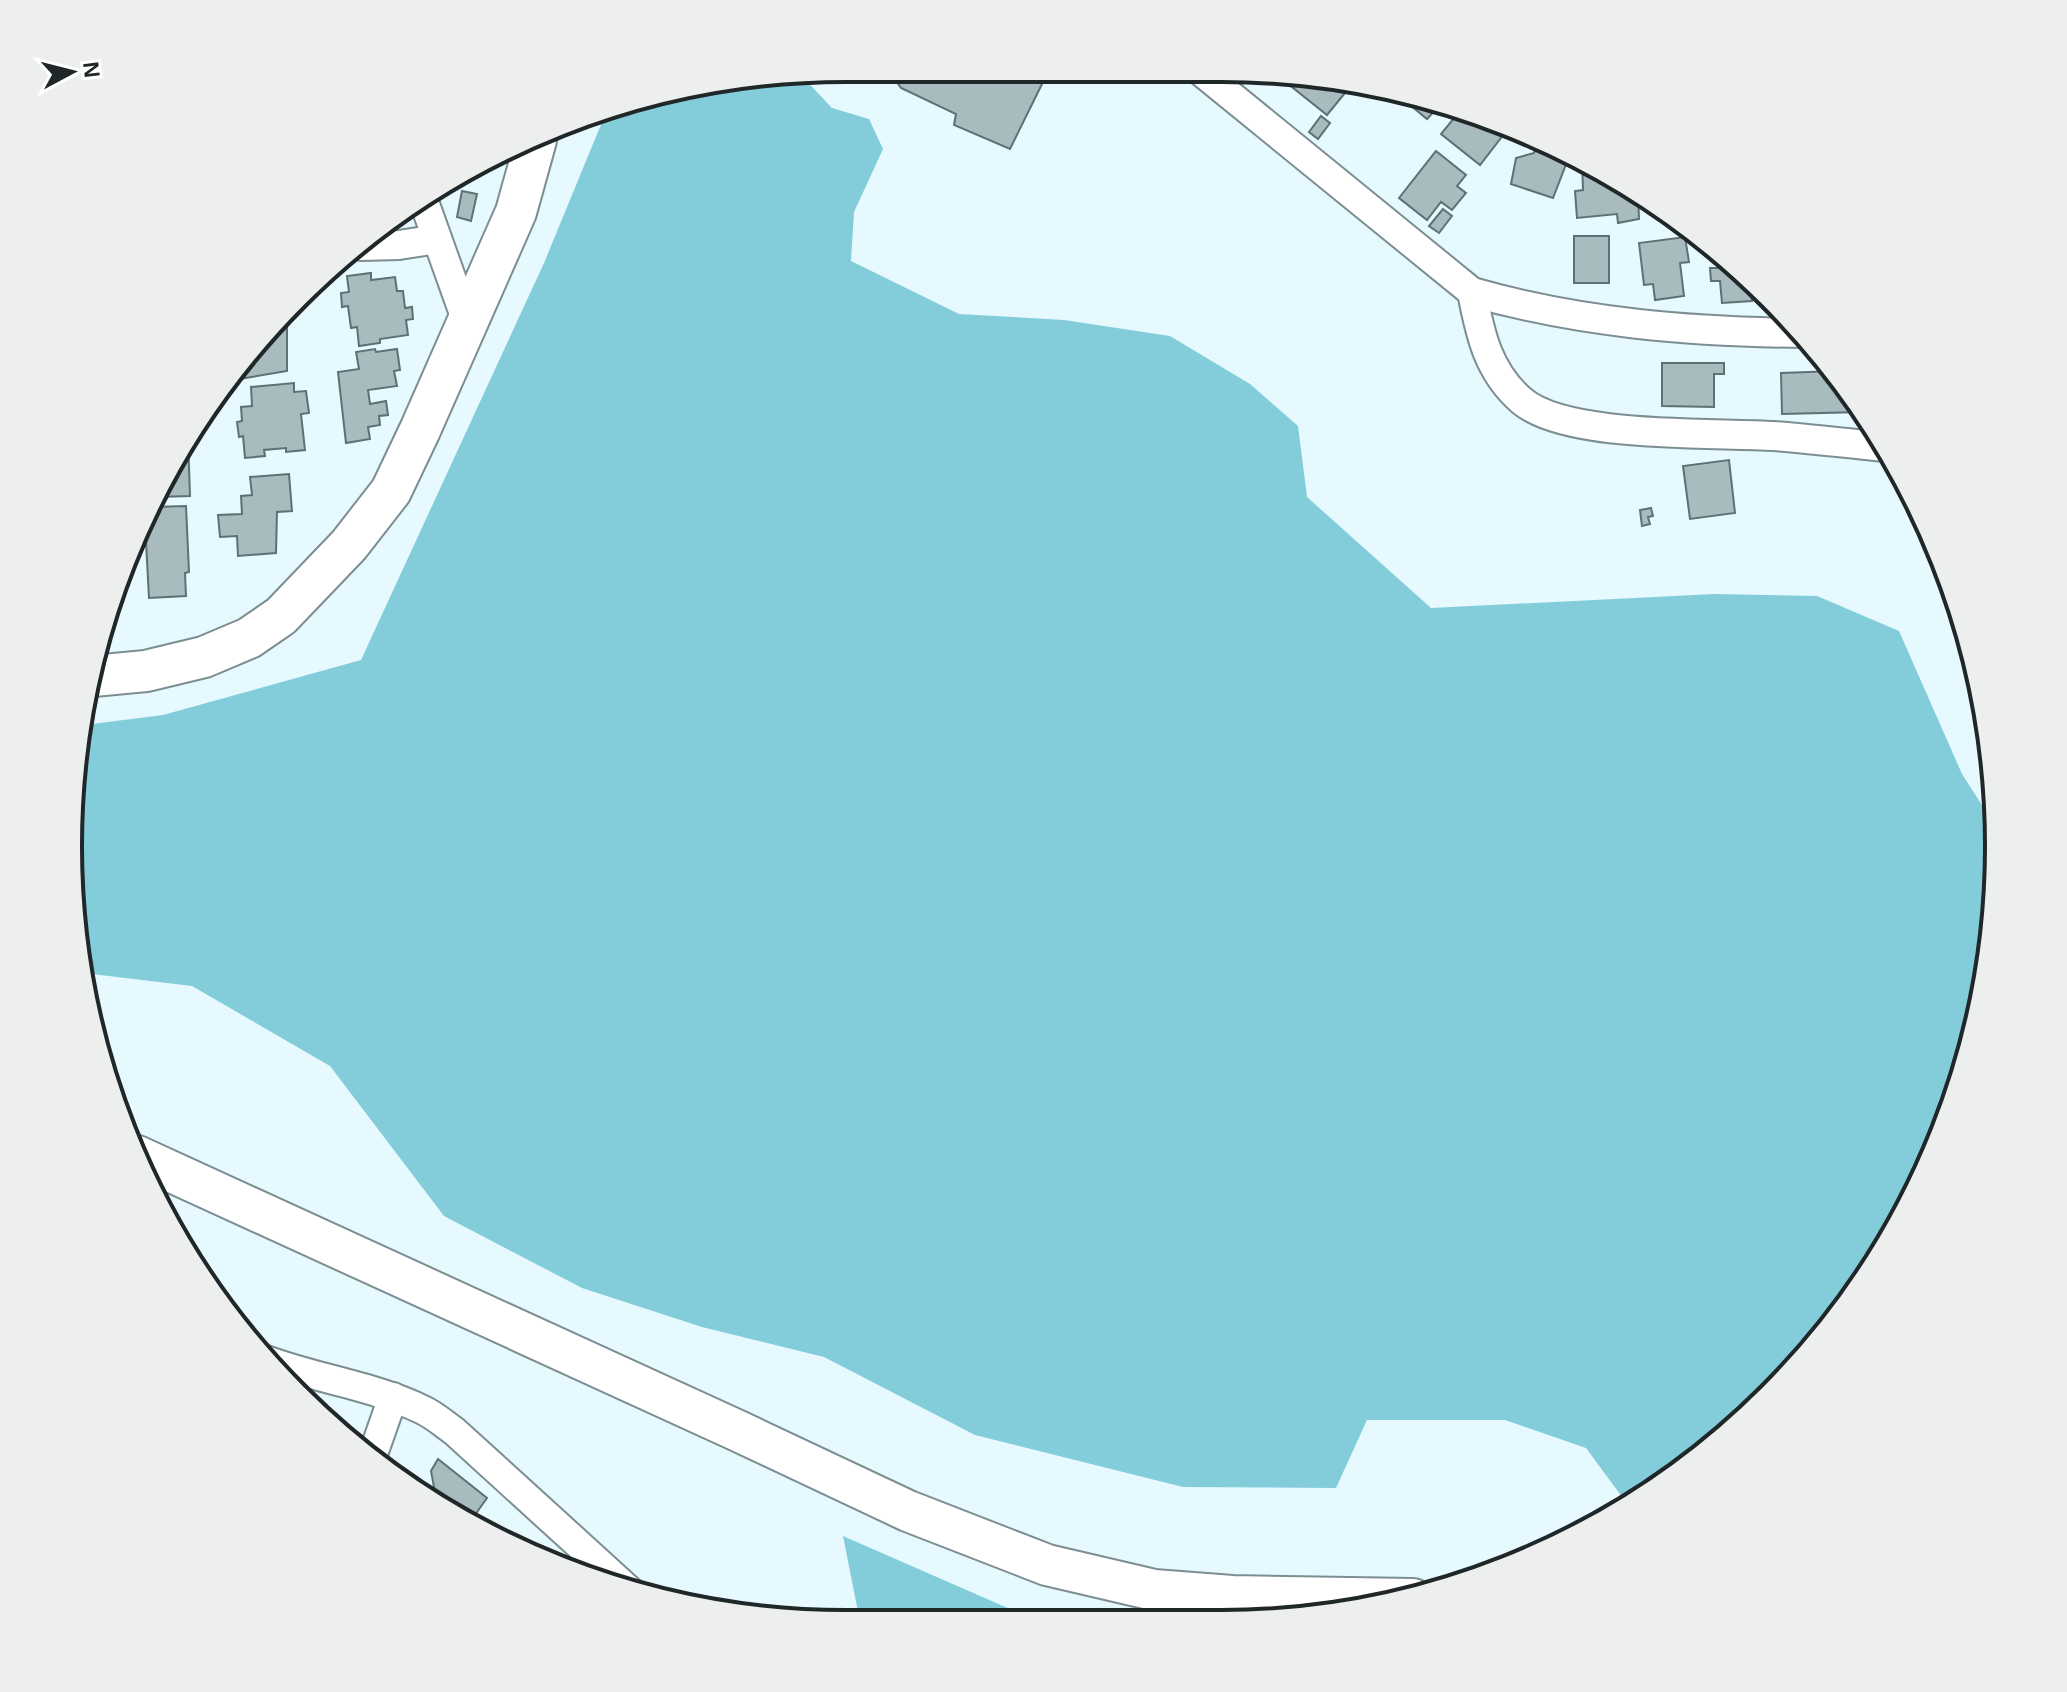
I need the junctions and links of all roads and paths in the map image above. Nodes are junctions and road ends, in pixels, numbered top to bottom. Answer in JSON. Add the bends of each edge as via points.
{"nodes":[{"id":1,"x":1214,"y":82,"type":"edge"},
{"id":2,"x":533,"y":149,"type":"edge"},
{"id":3,"x":426,"y":208,"type":"edge"},
{"id":4,"x":437,"y":239,"type":"junction"},
{"id":5,"x":374,"y":246,"type":"edge"},
{"id":6,"x":1472,"y":292,"type":"junction"},
{"id":7,"x":467,"y":322,"type":"junction"},
{"id":8,"x":1778,"y":324,"type":"edge"},
{"id":9,"x":1871,"y":446,"type":"edge"},
{"id":10,"x":102,"y":675,"type":"edge"},
{"id":11,"x":151,"y":1162,"type":"edge"},
{"id":12,"x":289,"y":1368,"type":"edge"},
{"id":13,"x":393,"y":1397,"type":"junction"},
{"id":14,"x":375,"y":1447,"type":"edge"},
{"id":15,"x":609,"y":1572,"type":"edge"},
{"id":16,"x":1352,"y":1598,"type":"edge"}],
"edges":[{"from":1,"to":6,"type":"street"},
{"from":2,"to":7,"type":"street","via":[[516,212]]},
{"from":3,"to":4,"type":"street"},
{"from":4,"to":5,"type":"street"},
{"from":4,"to":7,"type":"street"},
{"from":6,"to":8,"type":"street","via":[[1524,307],[1658,327]]},
{"from":6,"to":9,"type":"street","via":[[1487,356],[1523,402],[1546,415],[1592,427]]},
{"from":7,"to":10,"type":"street","via":[[391,491],[349,545],[281,616],[249,638],[204,657]]},
{"from":11,"to":16,"type":"street","via":[[908,1511],[1047,1565],[1154,1590]]},
{"from":12,"to":13,"type":"street"},
{"from":13,"to":14,"type":"street"},
{"from":13,"to":15,"type":"street","via":[[454,1431]]}]}
